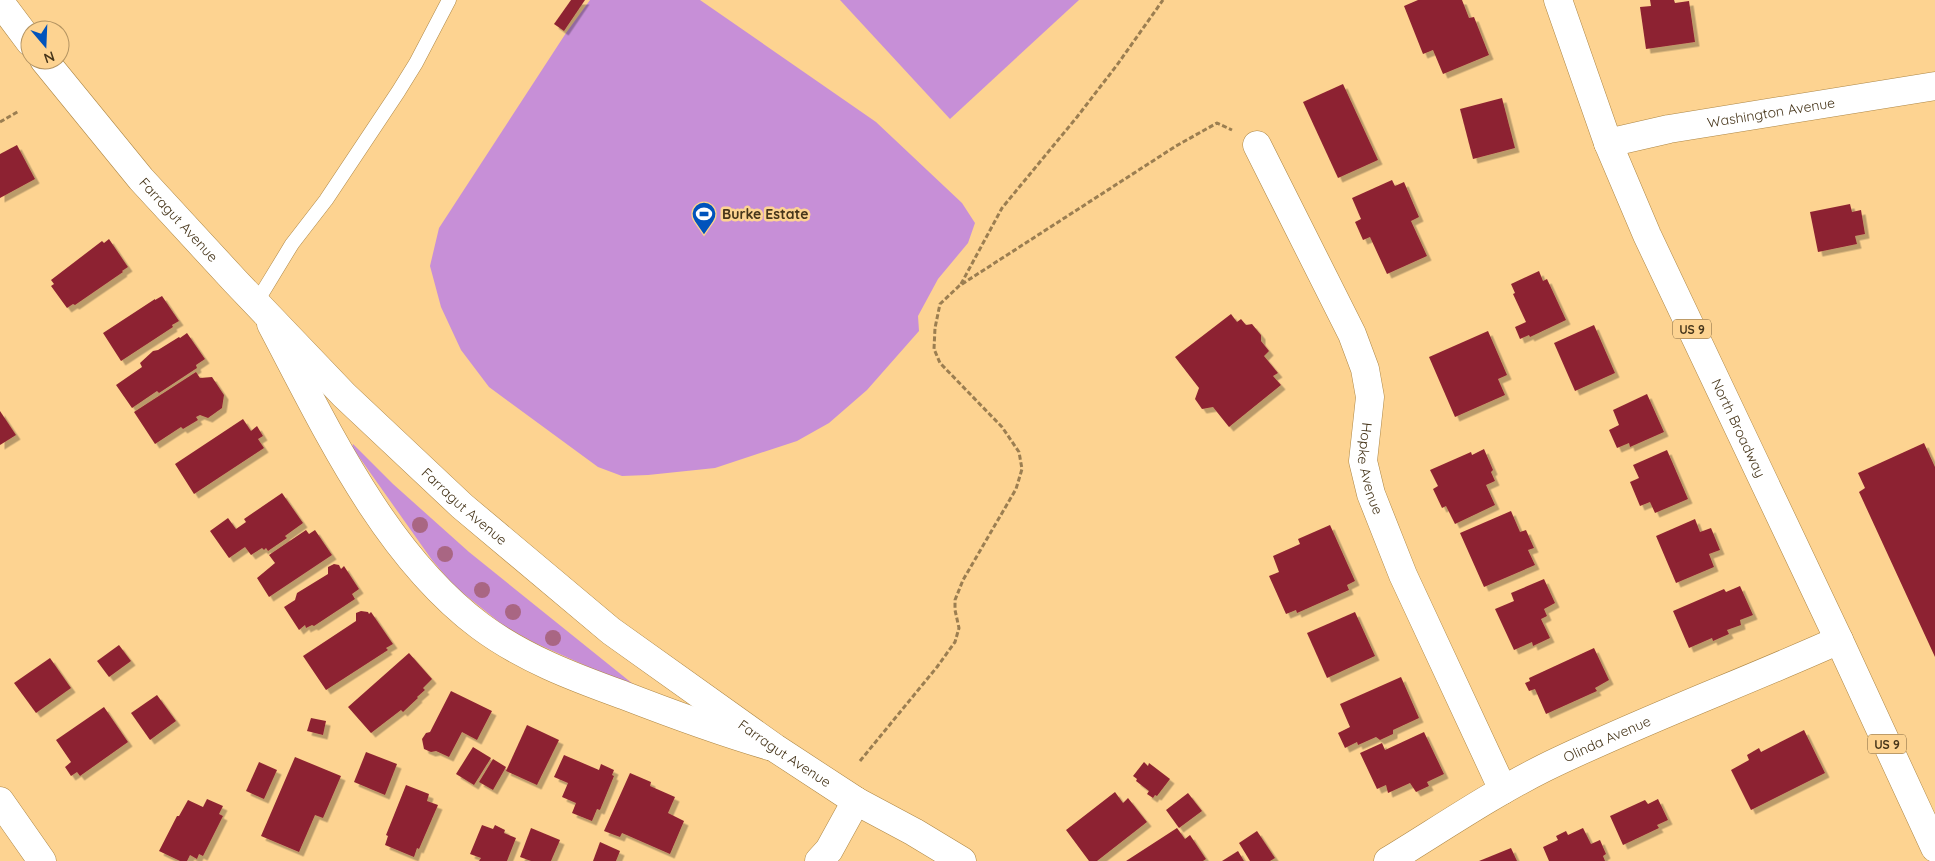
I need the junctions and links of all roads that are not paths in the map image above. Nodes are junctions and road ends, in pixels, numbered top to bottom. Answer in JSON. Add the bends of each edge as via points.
{"nodes":[{"id":1,"x":448,"y":0,"type":"edge"},
{"id":2,"x":0,"y":2,"type":"edge"},
{"id":3,"x":1562,"y":5,"type":"edge"},
{"id":4,"x":20,"y":29,"type":"edge"},
{"id":5,"x":52,"y":70,"type":"edge"},
{"id":6,"x":1935,"y":86,"type":"edge"},
{"id":7,"x":1246,"y":138,"type":"road end"},
{"id":8,"x":1608,"y":144,"type":"junction"},
{"id":9,"x":260,"y":307,"type":"junction"},
{"id":10,"x":1839,"y":640,"type":"junction"},
{"id":11,"x":775,"y":748,"type":"junction"},
{"id":12,"x":1503,"y":790,"type":"junction"},
{"id":13,"x":856,"y":800,"type":"junction"},
{"id":14,"x":0,"y":801,"type":"edge"},
{"id":15,"x":1935,"y":848,"type":"edge"},
{"id":16,"x":823,"y":860,"type":"edge"},
{"id":17,"x":42,"y":861,"type":"edge"},
{"id":18,"x":962,"y":861,"type":"edge"},
{"id":19,"x":1388,"y":861,"type":"edge"}],
"edges":[{"from":1,"to":9,"type":"lane","via":[[416,64],[326,200],[292,244]]},
{"from":2,"to":4,"type":"street"},
{"from":3,"to":8,"type":"street","name":"North Broadway","number":"US 9"},
{"from":5,"to":9,"type":"street","name":"Farragut Avenue","via":[[141,179]]},
{"from":6,"to":8,"type":"street","name":"Washington Avenue","via":[[1670,129]]},
{"from":7,"to":12,"type":"street","name":"Hopke Avenue","via":[[1352,334],[1370,397],[1363,461],[1371,494],[1404,575]]},
{"from":8,"to":10,"type":"street","name":"North Broadway","number":"US 9","via":[[1647,235]]},
{"from":9,"to":11,"type":"street","name":"Farragut Avenue","via":[[344,395],[462,506],[611,632]]},
{"from":9,"to":11,"type":"street","via":[[332,440],[361,486],[391,532],[447,598],[481,626],[527,656],[563,673],[710,729]]},
{"from":10,"to":12,"type":"street","name":"Olinda Avenue","via":[[1601,742]]},
{"from":10,"to":15,"type":"street","name":"North Broadway","number":"US 9"},
{"from":11,"to":13,"type":"street","name":"Farragut Avenue"},
{"from":12,"to":19,"type":"street","name":"Olinda Avenue"},
{"from":13,"to":16,"type":"street"},
{"from":13,"to":18,"type":"street","name":"Farragut Avenue"},
{"from":14,"to":17,"type":"street"}]}
